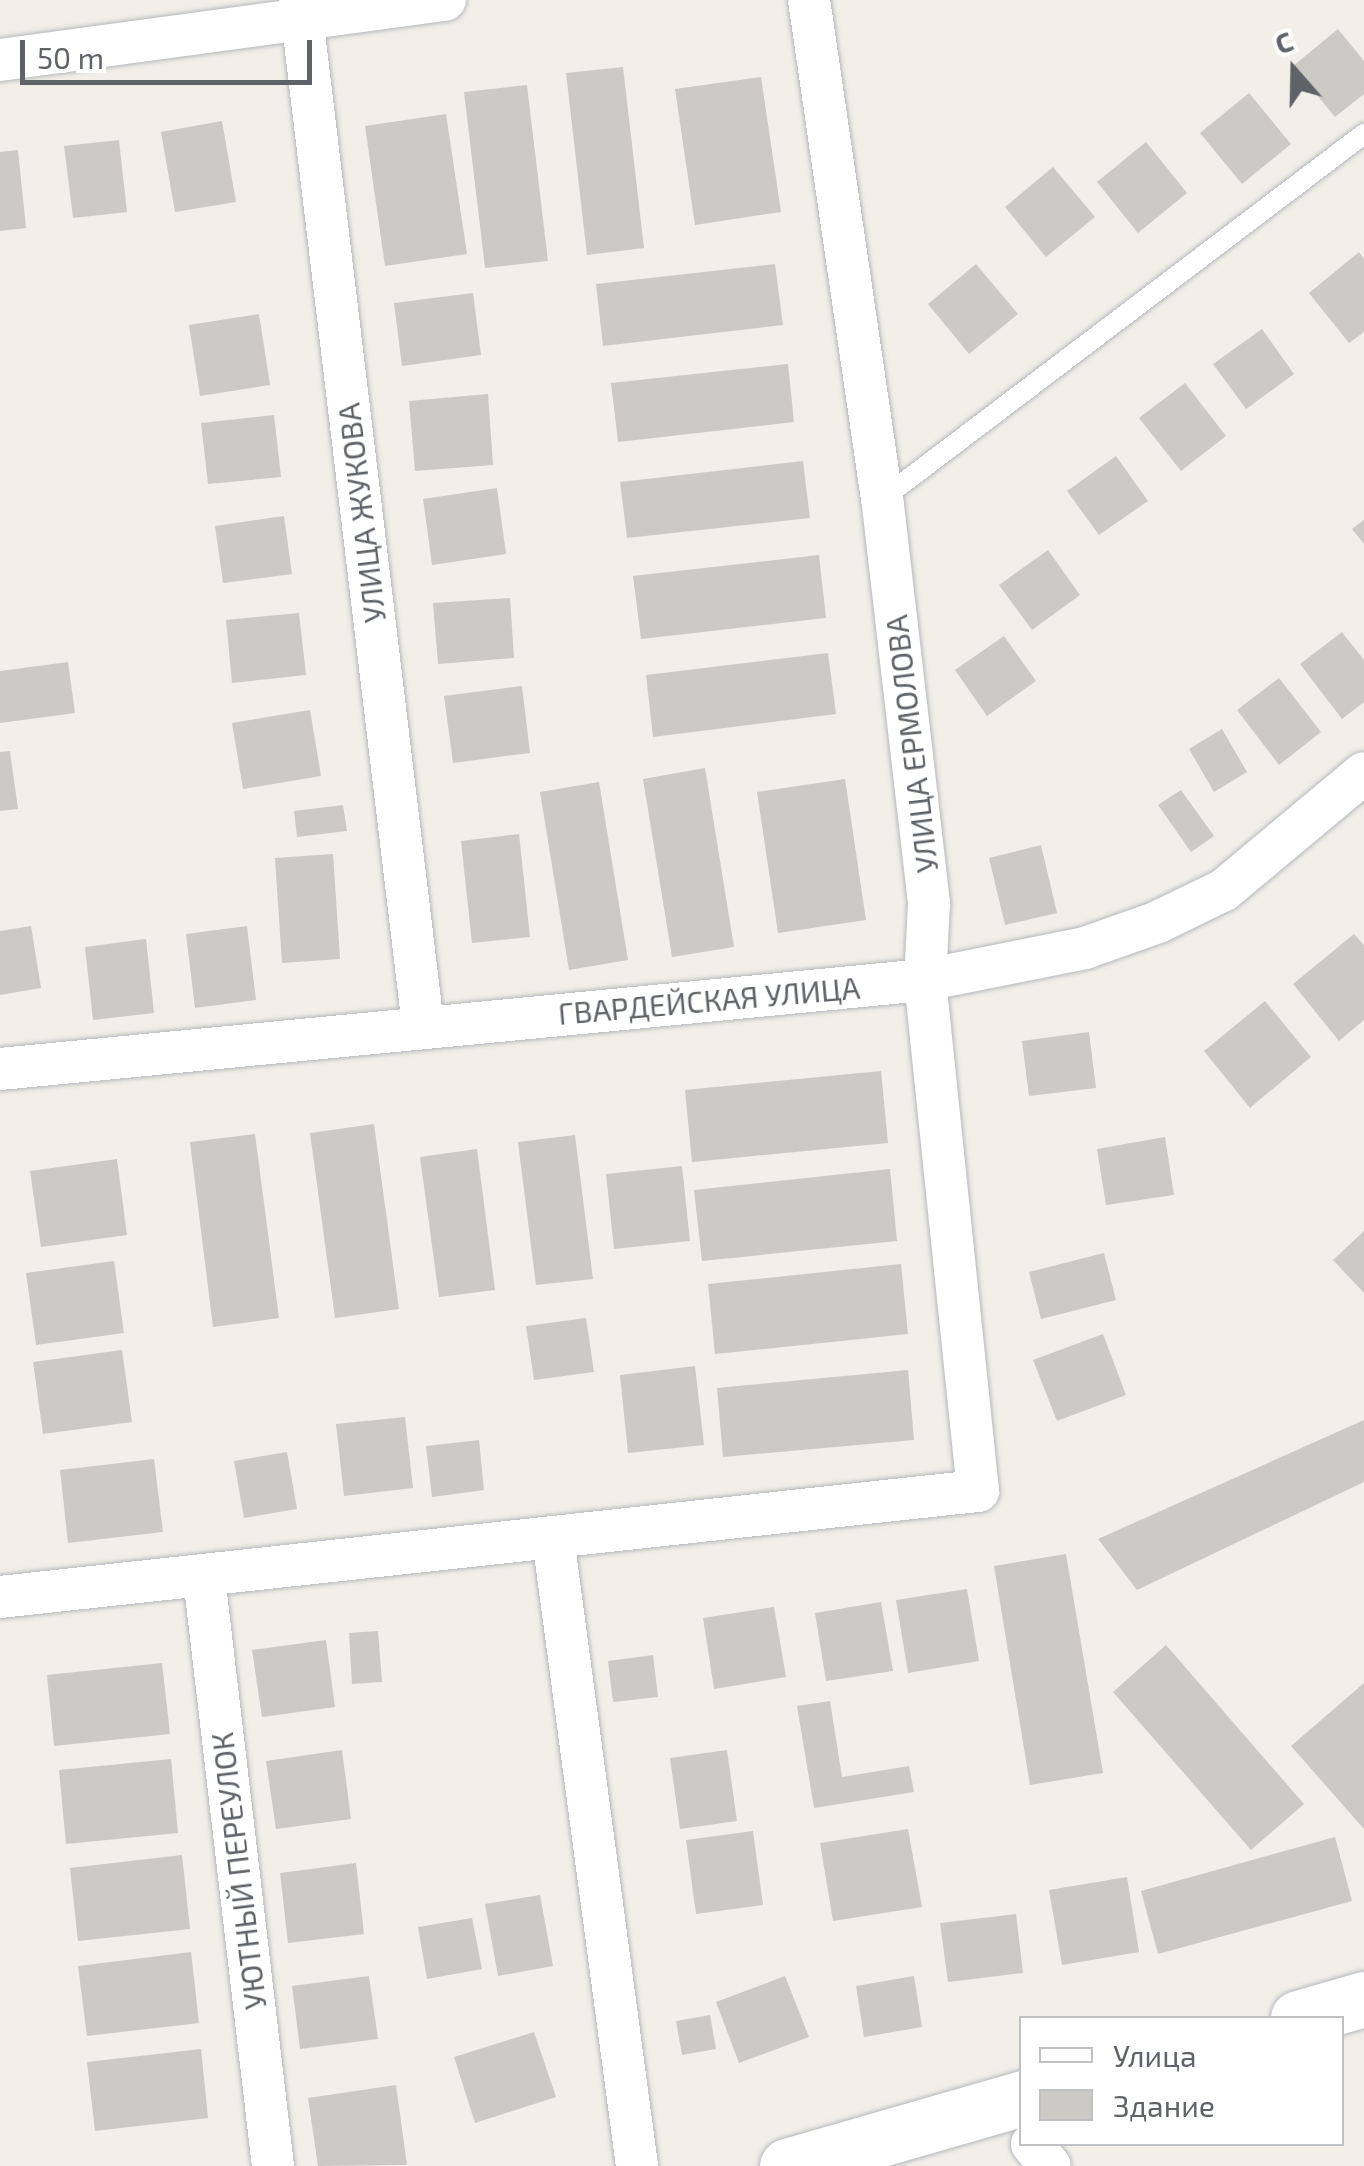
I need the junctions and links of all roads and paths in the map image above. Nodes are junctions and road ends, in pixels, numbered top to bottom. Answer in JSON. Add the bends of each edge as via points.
{"nodes":[{"id":1,"x":445,"y":0,"type":"edge"},
{"id":2,"x":809,"y":0,"type":"edge"},
{"id":3,"x":301,"y":10,"type":"edge"},
{"id":4,"x":0,"y":60,"type":"edge"},
{"id":5,"x":1364,"y":134,"type":"edge"},
{"id":6,"x":882,"y":499,"type":"junction"},
{"id":7,"x":1364,"y":774,"type":"edge"},
{"id":8,"x":925,"y":980,"type":"junction"},
{"id":9,"x":423,"y":1026,"type":"junction"},
{"id":10,"x":0,"y":1069,"type":"edge"},
{"id":11,"x":553,"y":1538,"type":"junction"},
{"id":12,"x":204,"y":1577,"type":"junction"},
{"id":13,"x":0,"y":1596,"type":"edge"},
{"id":14,"x":1364,"y":1999,"type":"edge"},
{"id":15,"x":1305,"y":2016,"type":"edge"},
{"id":16,"x":1019,"y":2119,"type":"edge"},
{"id":17,"x":272,"y":2166,"type":"edge"},
{"id":18,"x":637,"y":2166,"type":"edge"},
{"id":19,"x":787,"y":2166,"type":"edge"}],
"edges":[{"from":1,"to":3,"type":"street"},
{"from":2,"to":6,"type":"street","name":"УЛИЦА ЕРМОЛОВА"},
{"from":3,"to":4,"type":"street"},
{"from":3,"to":9,"type":"street","name":"УЛИЦА ЖУКОВА"},
{"from":5,"to":6,"type":"lane"},
{"from":6,"to":8,"type":"street","name":"УЛИЦА ЕРМОЛОВА","via":[[930,903]]},
{"from":7,"to":8,"type":"street","name":"ГВАРДЕЙСКАЯ УЛИЦА","via":[[1224,890],[1158,922],[1085,948]]},
{"from":8,"to":9,"type":"street","name":"ГВАРДЕЙСКАЯ УЛИЦА"},
{"from":8,"to":11,"type":"street","name":"УЛИЦА ЕРМОЛОВА","via":[[978,1491]]},
{"from":9,"to":10,"type":"street","name":"ГВАРДЕЙСКАЯ УЛИЦА"},
{"from":11,"to":12,"type":"street"},
{"from":11,"to":18,"type":"street"},
{"from":12,"to":13,"type":"street"},
{"from":12,"to":17,"type":"street","name":"УЮТНЫЙ ПЕРЕУЛОК"},
{"from":14,"to":15,"type":"street"},
{"from":16,"to":19,"type":"street"}]}
